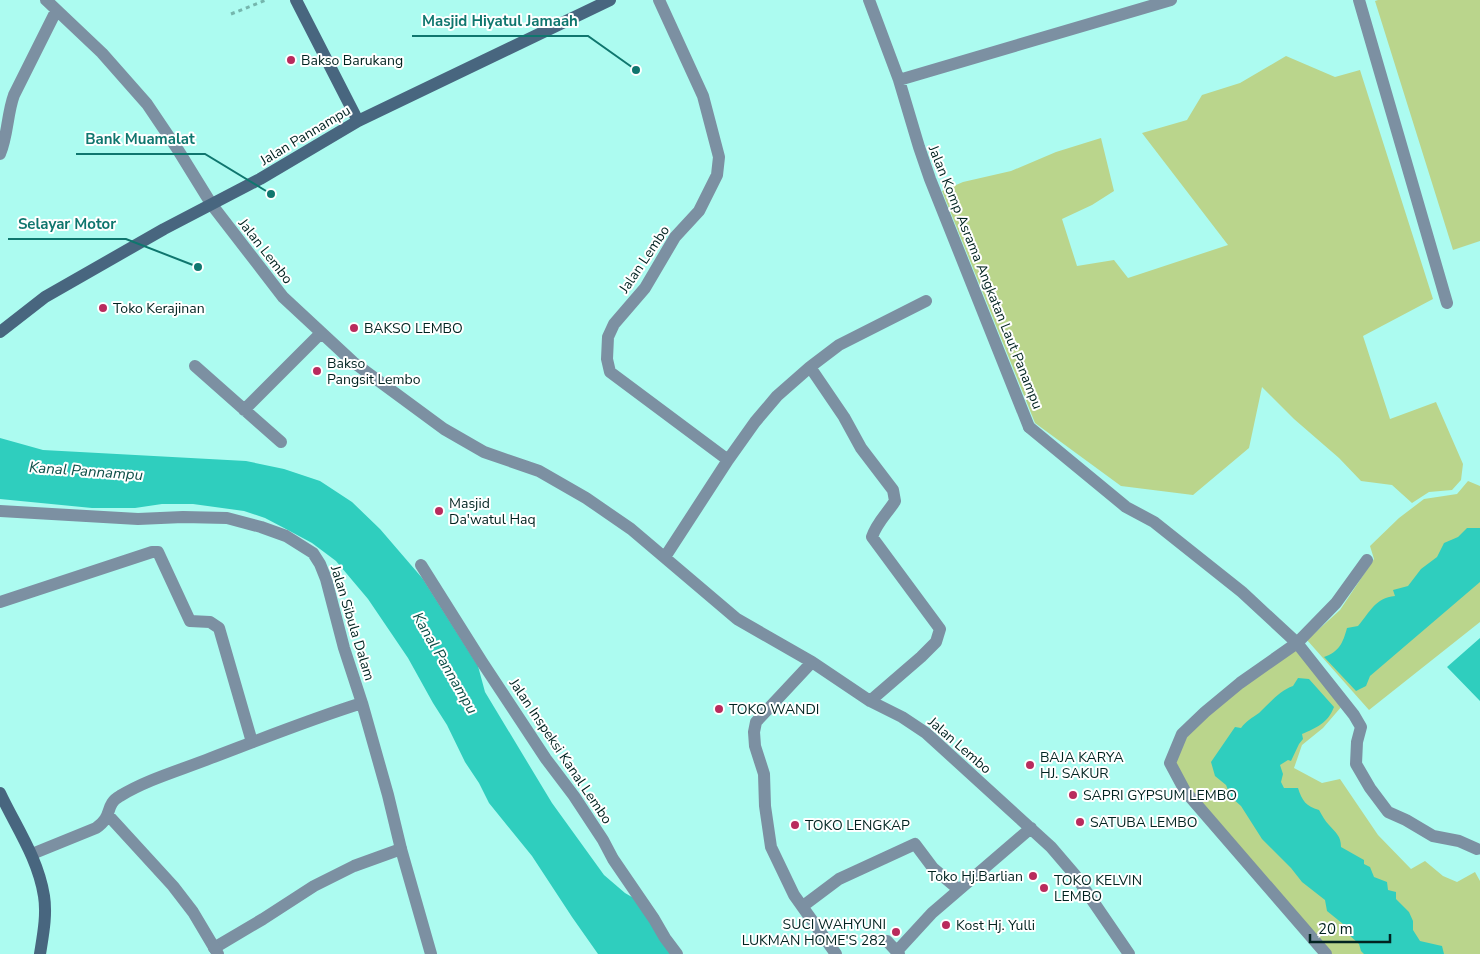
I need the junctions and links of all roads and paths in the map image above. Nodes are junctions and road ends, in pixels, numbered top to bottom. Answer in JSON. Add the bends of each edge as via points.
{"nodes":[{"id":1,"x":46,"y":0,"type":"edge"},
{"id":2,"x":266,"y":0,"type":"edge"},
{"id":3,"x":296,"y":0,"type":"edge"},
{"id":4,"x":610,"y":0,"type":"edge"},
{"id":5,"x":659,"y":0,"type":"edge"},
{"id":6,"x":869,"y":0,"type":"edge"},
{"id":7,"x":1172,"y":0,"type":"edge"},
{"id":8,"x":1359,"y":0,"type":"edge"},
{"id":9,"x":56,"y":11,"type":"junction"},
{"id":10,"x":231,"y":14,"type":"dead end"},
{"id":11,"x":899,"y":80,"type":"junction"},
{"id":12,"x":358,"y":121,"type":"junction"},
{"id":13,"x":0,"y":154,"type":"edge"},
{"id":14,"x":212,"y":205,"type":"junction"},
{"id":15,"x":926,"y":301,"type":"dead end"},
{"id":16,"x":1447,"y":304,"type":"dead end"},
{"id":17,"x":0,"y":332,"type":"edge"},
{"id":18,"x":321,"y":333,"type":"junction"},
{"id":19,"x":195,"y":366,"type":"dead end"},
{"id":20,"x":810,"y":367,"type":"junction"},
{"id":21,"x":244,"y":410,"type":"junction"},
{"id":22,"x":281,"y":442,"type":"dead end"},
{"id":23,"x":728,"y":460,"type":"junction"},
{"id":24,"x":0,"y":510,"type":"edge"},
{"id":25,"x":665,"y":557,"type":"junction"},
{"id":26,"x":1367,"y":560,"type":"dead end"},
{"id":27,"x":421,"y":564,"type":"dead end"},
{"id":28,"x":0,"y":602,"type":"edge"},
{"id":29,"x":1297,"y":643,"type":"junction"},
{"id":30,"x":812,"y":662,"type":"junction"},
{"id":31,"x":870,"y":701,"type":"junction"},
{"id":32,"x":362,"y":703,"type":"junction"},
{"id":33,"x":252,"y":742,"type":"junction"},
{"id":34,"x":0,"y":793,"type":"edge"},
{"id":35,"x":108,"y":815,"type":"junction"},
{"id":36,"x":1031,"y":828,"type":"junction"},
{"id":37,"x":401,"y":849,"type":"junction"},
{"id":38,"x":1478,"y":849,"type":"dead end"},
{"id":39,"x":32,"y":854,"type":"junction"},
{"id":40,"x":958,"y":889,"type":"junction"},
{"id":41,"x":802,"y":906,"type":"junction"},
{"id":42,"x":887,"y":941,"type":"dead end"},
{"id":43,"x":216,"y":951,"type":"edge"},
{"id":44,"x":898,"y":953,"type":"edge"},
{"id":45,"x":40,"y":954,"type":"edge"},
{"id":46,"x":431,"y":954,"type":"edge"},
{"id":47,"x":677,"y":954,"type":"edge"},
{"id":48,"x":836,"y":954,"type":"edge"},
{"id":49,"x":1130,"y":954,"type":"edge"},
{"id":50,"x":1326,"y":954,"type":"edge"}],
"edges":[{"from":1,"to":9,"type":"street","name":"Jalan Lembo"},
{"from":2,"to":10,"type":"path"},
{"from":3,"to":12,"type":"main road"},
{"from":4,"to":12,"type":"main road","name":"Jalan Pannampu"},
{"from":5,"to":23,"type":"street","name":"Jalan Lembo","via":[[703,96],[719,157],[717,175],[699,211],[675,237],[645,288],[614,324],[608,337],[607,359],[610,372]]},
{"from":6,"to":11,"type":"street","name":"Jalan Komp Asrama Angkatan Laut Panampu"},
{"from":7,"to":11,"type":"street"},
{"from":8,"to":16,"type":"street"},
{"from":9,"to":13,"type":"street","via":[[14,95]]},
{"from":9,"to":14,"type":"street","name":"Jalan Lembo","via":[[102,52],[147,104]]},
{"from":11,"to":29,"type":"street","name":"Jalan Komp Asrama Angkatan Laut Panampu","via":[[930,179],[1029,427],[1126,507],[1154,522],[1242,592]]},
{"from":12,"to":14,"type":"main road","name":"Jalan Pannampu"},
{"from":14,"to":17,"type":"main road","name":"Jalan Pannampu","via":[[46,297]]},
{"from":14,"to":18,"type":"street","name":"Jalan Lembo","via":[[283,297]]},
{"from":15,"to":20,"type":"street","via":[[839,346]]},
{"from":18,"to":21,"type":"street"},
{"from":18,"to":25,"type":"street","name":"Jalan Lembo","via":[[360,367],[444,429],[484,452],[539,471],[586,498]]},
{"from":19,"to":21,"type":"street"},
{"from":20,"to":23,"type":"street","via":[[777,396]]},
{"from":20,"to":31,"type":"street","via":[[861,448],[893,490],[895,501],[876,525],[872,537],[940,629],[936,642]]},
{"from":21,"to":22,"type":"street"},
{"from":23,"to":25,"type":"street"},
{"from":24,"to":32,"type":"street","name":"Jalan Sibula Dalam","via":[[138,519],[227,518],[294,540],[313,553],[320,564]]},
{"from":25,"to":30,"type":"street","name":"Jalan Lembo","via":[[737,619]]},
{"from":26,"to":29,"type":"street","via":[[1336,603]]},
{"from":27,"to":47,"type":"street","name":"Jalan Inspeksi Kanal Lembo","via":[[482,662]]},
{"from":28,"to":33,"type":"street","via":[[158,552],[190,621],[210,622],[219,628]]},
{"from":29,"to":38,"type":"street","name":"Jalan Komp Asrama Angkatan Laut Panampu","via":[[1361,727],[1356,742],[1356,764],[1388,812],[1433,836]]},
{"from":29,"to":50,"type":"street","via":[[1205,712],[1182,734],[1170,763],[1185,791]]},
{"from":30,"to":31,"type":"street","name":"Jalan Lembo"},
{"from":30,"to":41,"type":"street","via":[[764,711],[754,732],[764,774],[771,847]]},
{"from":31,"to":36,"type":"street","name":"Jalan Lembo","via":[[926,733]]},
{"from":32,"to":33,"type":"street"},
{"from":32,"to":37,"type":"street","name":"Jalan Sibula Dalam"},
{"from":33,"to":35,"type":"street","via":[[120,796],[112,802]]},
{"from":34,"to":39,"type":"main road"},
{"from":35,"to":39,"type":"street","via":[[96,828]]},
{"from":35,"to":43,"type":"street","via":[[173,886]]},
{"from":36,"to":40,"type":"street"},
{"from":36,"to":49,"type":"street","name":"Jalan Lembo","via":[[1075,875]]},
{"from":37,"to":43,"type":"street","via":[[354,866],[314,886]]},
{"from":37,"to":46,"type":"street","name":"Jalan Sibula Dalam"},
{"from":39,"to":45,"type":"main road","via":[[44,897]]},
{"from":40,"to":41,"type":"street","via":[[933,868],[914,844],[839,879]]},
{"from":40,"to":44,"type":"street","via":[[932,913]]},
{"from":41,"to":48,"type":"street"},
{"from":42,"to":44,"type":"street"}]}
